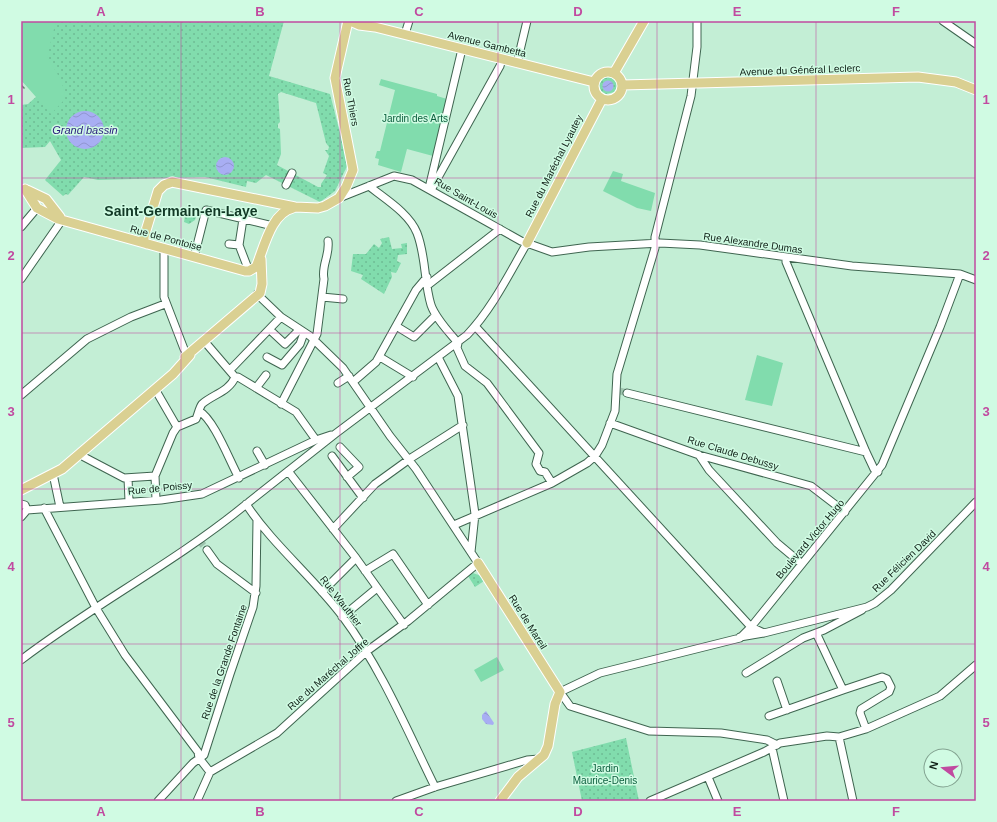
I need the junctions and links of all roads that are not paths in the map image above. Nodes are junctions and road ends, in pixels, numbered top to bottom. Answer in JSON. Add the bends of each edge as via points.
{"nodes":[{"id":1,"x":349,"y":21,"type":"edge"},
{"id":2,"x":364,"y":21,"type":"edge"},
{"id":3,"x":409,"y":21,"type":"edge"},
{"id":4,"x":527,"y":21,"type":"edge"},
{"id":5,"x":643,"y":21,"type":"edge"},
{"id":6,"x":697,"y":21,"type":"edge"},
{"id":7,"x":944,"y":21,"type":"edge"},
{"id":8,"x":375,"y":27,"type":"junction"},
{"id":9,"x":405,"y":34,"type":"junction"},
{"id":10,"x":976,"y":44,"type":"edge"},
{"id":11,"x":462,"y":49,"type":"junction"},
{"id":12,"x":502,"y":59,"type":"junction"},
{"id":13,"x":517,"y":63,"type":"junction"},
{"id":14,"x":614,"y":73,"type":"junction"},
{"id":15,"x":594,"y":82,"type":"junction"},
{"id":16,"x":691,"y":84,"type":"junction"},
{"id":17,"x":622,"y":85,"type":"junction"},
{"id":18,"x":976,"y":90,"type":"edge"},
{"id":19,"x":602,"y":99,"type":"junction"},
{"id":20,"x":292,"y":173,"type":"dead end"},
{"id":21,"x":350,"y":180,"type":"junction"},
{"id":22,"x":286,"y":185,"type":"dead end"},
{"id":23,"x":369,"y":186,"type":"junction"},
{"id":24,"x":23,"y":187,"type":"edge"},
{"id":25,"x":430,"y":189,"type":"junction"},
{"id":26,"x":353,"y":192,"type":"junction"},
{"id":27,"x":339,"y":198,"type":"junction"},
{"id":28,"x":41,"y":204,"type":"junction"},
{"id":29,"x":272,"y":204,"type":"junction"},
{"id":30,"x":295,"y":207,"type":"junction"},
{"id":31,"x":243,"y":219,"type":"junction"},
{"id":32,"x":62,"y":220,"type":"junction"},
{"id":33,"x":274,"y":222,"type":"junction"},
{"id":34,"x":21,"y":227,"type":"edge"},
{"id":35,"x":500,"y":229,"type":"junction"},
{"id":36,"x":146,"y":240,"type":"junction"},
{"id":37,"x":328,"y":241,"type":"dead end"},
{"id":38,"x":527,"y":243,"type":"junction"},
{"id":39,"x":654,"y":243,"type":"junction"},
{"id":40,"x":229,"y":244,"type":"dead end"},
{"id":41,"x":239,"y":245,"type":"junction"},
{"id":42,"x":164,"y":249,"type":"junction"},
{"id":43,"x":261,"y":256,"type":"junction"},
{"id":44,"x":194,"y":257,"type":"junction"},
{"id":45,"x":786,"y":258,"type":"junction"},
{"id":46,"x":245,"y":271,"type":"junction"},
{"id":47,"x":960,"y":274,"type":"junction"},
{"id":48,"x":427,"y":277,"type":"junction"},
{"id":49,"x":21,"y":279,"type":"edge"},
{"id":50,"x":976,"y":280,"type":"edge"},
{"id":51,"x":428,"y":285,"type":"junction"},
{"id":52,"x":258,"y":290,"type":"junction"},
{"id":53,"x":322,"y":297,"type":"junction"},
{"id":54,"x":343,"y":299,"type":"dead end"},
{"id":55,"x":165,"y":304,"type":"junction"},
{"id":56,"x":436,"y":315,"type":"junction"},
{"id":57,"x":281,"y":317,"type":"junction"},
{"id":58,"x":396,"y":326,"type":"junction"},
{"id":59,"x":475,"y":326,"type":"junction"},
{"id":60,"x":270,"y":330,"type":"junction"},
{"id":61,"x":301,"y":331,"type":"junction"},
{"id":62,"x":314,"y":341,"type":"junction"},
{"id":63,"x":205,"y":342,"type":"junction"},
{"id":64,"x":458,"y":343,"type":"junction"},
{"id":65,"x":190,"y":355,"type":"junction"},
{"id":66,"x":380,"y":357,"type":"junction"},
{"id":67,"x":438,"y":357,"type":"junction"},
{"id":68,"x":267,"y":358,"type":"dead end"},
{"id":69,"x":230,"y":370,"type":"junction"},
{"id":70,"x":266,"y":375,"type":"dead end"},
{"id":71,"x":235,"y":377,"type":"junction"},
{"id":72,"x":413,"y":377,"type":"junction"},
{"id":73,"x":351,"y":379,"type":"junction"},
{"id":74,"x":338,"y":383,"type":"dead end"},
{"id":75,"x":156,"y":386,"type":"junction"},
{"id":76,"x":256,"y":388,"type":"junction"},
{"id":77,"x":621,"y":391,"type":"junction"},
{"id":78,"x":21,"y":395,"type":"edge"},
{"id":79,"x":281,"y":404,"type":"junction"},
{"id":80,"x":371,"y":408,"type":"junction"},
{"id":81,"x":199,"y":411,"type":"junction"},
{"id":82,"x":610,"y":423,"type":"junction"},
{"id":83,"x":463,"y":425,"type":"junction"},
{"id":84,"x":177,"y":427,"type":"junction"},
{"id":85,"x":335,"y":434,"type":"junction"},
{"id":86,"x":316,"y":440,"type":"junction"},
{"id":87,"x":340,"y":447,"type":"dead end"},
{"id":88,"x":257,"y":451,"type":"dead end"},
{"id":89,"x":866,"y":452,"type":"junction"},
{"id":90,"x":81,"y":453,"type":"junction"},
{"id":91,"x":699,"y":455,"type":"junction"},
{"id":92,"x":332,"y":456,"type":"dead end"},
{"id":93,"x":595,"y":456,"type":"junction"},
{"id":94,"x":409,"y":460,"type":"junction"},
{"id":95,"x":265,"y":465,"type":"junction"},
{"id":96,"x":288,"y":471,"type":"junction"},
{"id":97,"x":878,"y":472,"type":"junction"},
{"id":98,"x":53,"y":474,"type":"junction"},
{"id":99,"x":155,"y":476,"type":"junction"},
{"id":100,"x":347,"y":477,"type":"junction"},
{"id":101,"x":128,"y":478,"type":"junction"},
{"id":102,"x":239,"y":478,"type":"junction"},
{"id":103,"x":552,"y":483,"type":"junction"},
{"id":104,"x":21,"y":490,"type":"edge"},
{"id":105,"x":363,"y":498,"type":"junction"},
{"id":106,"x":156,"y":500,"type":"junction"},
{"id":107,"x":129,"y":501,"type":"junction"},
{"id":108,"x":976,"y":502,"type":"edge"},
{"id":109,"x":246,"y":504,"type":"junction"},
{"id":110,"x":24,"y":506,"type":"edge"},
{"id":111,"x":60,"y":507,"type":"junction"},
{"id":112,"x":44,"y":508,"type":"junction"},
{"id":113,"x":845,"y":512,"type":"junction"},
{"id":114,"x":21,"y":517,"type":"edge"},
{"id":115,"x":475,"y":517,"type":"junction"},
{"id":116,"x":256,"y":520,"type":"junction"},
{"id":117,"x":454,"y":525,"type":"junction"},
{"id":118,"x":333,"y":529,"type":"junction"},
{"id":119,"x":207,"y":550,"type":"tunnel mouth"},
{"id":120,"x":472,"y":552,"type":"junction"},
{"id":121,"x":356,"y":558,"type":"junction"},
{"id":122,"x":478,"y":563,"type":"junction"},
{"id":123,"x":802,"y":564,"type":"junction"},
{"id":124,"x":365,"y":571,"type":"junction"},
{"id":125,"x":377,"y":588,"type":"junction"},
{"id":126,"x":256,"y":592,"type":"junction"},
{"id":127,"x":322,"y":592,"type":"junction"},
{"id":128,"x":428,"y":606,"type":"junction"},
{"id":129,"x":866,"y":607,"type":"junction"},
{"id":130,"x":96,"y":608,"type":"junction"},
{"id":131,"x":342,"y":616,"type":"junction"},
{"id":132,"x":404,"y":625,"type":"junction"},
{"id":133,"x":751,"y":627,"type":"junction"},
{"id":134,"x":764,"y":633,"type":"junction"},
{"id":135,"x":818,"y":637,"type":"dead end"},
{"id":136,"x":740,"y":638,"type":"junction"},
{"id":137,"x":367,"y":651,"type":"junction"},
{"id":138,"x":21,"y":660,"type":"edge"},
{"id":139,"x":976,"y":665,"type":"edge"},
{"id":140,"x":746,"y":673,"type":"dead end"},
{"id":141,"x":777,"y":681,"type":"dead end"},
{"id":142,"x":843,"y":690,"type":"junction"},
{"id":143,"x":560,"y":692,"type":"junction"},
{"id":144,"x":787,"y":710,"type":"junction"},
{"id":145,"x":769,"y":716,"type":"dead end"},
{"id":146,"x":866,"y":728,"type":"junction"},
{"id":147,"x":839,"y":737,"type":"junction"},
{"id":148,"x":775,"y":746,"type":"junction"},
{"id":149,"x":199,"y":758,"type":"junction"},
{"id":150,"x":539,"y":759,"type":"junction"},
{"id":151,"x":210,"y":772,"type":"junction"},
{"id":152,"x":708,"y":777,"type":"junction"},
{"id":153,"x":436,"y":787,"type":"junction"},
{"id":154,"x":158,"y":801,"type":"edge"},
{"id":155,"x":197,"y":801,"type":"edge"},
{"id":156,"x":396,"y":801,"type":"edge"},
{"id":157,"x":500,"y":801,"type":"edge"},
{"id":158,"x":650,"y":801,"type":"edge"},
{"id":159,"x":718,"y":801,"type":"edge"},
{"id":160,"x":784,"y":801,"type":"edge"},
{"id":161,"x":853,"y":801,"type":"edge"}],
"edges":[{"from":1,"to":8,"type":"main road","name":"Avenue Gambetta"},
{"from":1,"to":21,"type":"main road","name":"Rue Thiers","via":[[335,78],[353,165]]},
{"from":2,"to":8,"type":"main road","name":"Avenue Gambetta"},
{"from":3,"to":9,"type":"street"},
{"from":4,"to":13,"type":"street"},
{"from":5,"to":14,"type":"main road"},
{"from":6,"to":16,"type":"street","via":[[697,47]]},
{"from":7,"to":10,"type":"street"},
{"from":8,"to":9,"type":"main road","name":"Avenue Gambetta"},
{"from":9,"to":11,"type":"main road","name":"Avenue Gambetta"},
{"from":11,"to":12,"type":"main road","name":"Avenue Gambetta"},
{"from":11,"to":25,"type":"street"},
{"from":12,"to":13,"type":"main road","name":"Avenue Gambetta"},
{"from":12,"to":25,"type":"street"},
{"from":13,"to":15,"type":"main road","name":"Avenue Gambetta"},
{"from":14,"to":15,"type":"main road","via":[[602,73]]},
{"from":14,"to":17,"type":"main road","via":[[620,78]]},
{"from":15,"to":19,"type":"main road","via":[[595,93]]},
{"from":16,"to":17,"type":"main road","name":"Avenue du Général Leclerc"},
{"from":16,"to":18,"type":"main road","name":"Avenue du Général Leclerc","via":[[918,77],[956,82]]},
{"from":16,"to":39,"type":"street","via":[[691,96]]},
{"from":17,"to":19,"type":"main road","via":[[617,97],[610,100]]},
{"from":19,"to":38,"type":"main road","name":"Rue du Maréchal Lyautey"},
{"from":20,"to":22,"type":"street"},
{"from":21,"to":26,"type":"street"},
{"from":21,"to":27,"type":"main road"},
{"from":23,"to":25,"type":"street","name":"Rue Saint-Louis","via":[[394,176],[412,180]]},
{"from":23,"to":26,"type":"street"},
{"from":23,"to":48,"type":"street","via":[[402,213],[416,232]]},
{"from":24,"to":28,"type":"main road"},
{"from":25,"to":35,"type":"street","name":"Rue Saint-Louis"},
{"from":26,"to":27,"type":"street"},
{"from":27,"to":30,"type":"main road","via":[[318,208]]},
{"from":28,"to":32,"type":"main road"},
{"from":28,"to":34,"type":"street"},
{"from":29,"to":30,"type":"main road"},
{"from":29,"to":33,"type":"main road","via":[[276,210]]},
{"from":29,"to":36,"type":"main road","via":[[172,182],[158,191]]},
{"from":30,"to":33,"type":"main road","via":[[282,211]]},
{"from":31,"to":33,"type":"street"},
{"from":31,"to":41,"type":"street"},
{"from":31,"to":44,"type":"street","via":[[206,210]]},
{"from":32,"to":36,"type":"main road","name":"Rue de Pontoise","via":[[134,241]]},
{"from":32,"to":49,"type":"street"},
{"from":33,"to":43,"type":"main road"},
{"from":35,"to":38,"type":"street","name":"Rue Saint-Louis"},
{"from":35,"to":51,"type":"street"},
{"from":36,"to":42,"type":"main road","name":"Rue de Pontoise"},
{"from":37,"to":53,"type":"street","via":[[330,250],[323,272]]},
{"from":38,"to":39,"type":"street","name":"Rue Alexandre Dumas","via":[[552,252]]},
{"from":38,"to":59,"type":"street","via":[[502,287]]},
{"from":39,"to":45,"type":"street","name":"Rue Alexandre Dumas","via":[[700,246]]},
{"from":39,"to":77,"type":"street","via":[[655,248],[617,374]]},
{"from":40,"to":41,"type":"street"},
{"from":41,"to":46,"type":"street"},
{"from":42,"to":44,"type":"main road","name":"Rue de Pontoise"},
{"from":42,"to":55,"type":"street"},
{"from":43,"to":46,"type":"main road","via":[[256,266]]},
{"from":43,"to":52,"type":"main road","via":[[262,289]]},
{"from":44,"to":46,"type":"main road","name":"Rue de Pontoise"},
{"from":45,"to":47,"type":"street","name":"Rue Alexandre Dumas"},
{"from":45,"to":89,"type":"street"},
{"from":46,"to":52,"type":"main road","name":"Rue de Pontoise","via":[[258,281]]},
{"from":47,"to":50,"type":"street","name":"Rue Alexandre Dumas"},
{"from":47,"to":97,"type":"street","name":"Boulevard Victor Hugo"},
{"from":48,"to":51,"type":"street"},
{"from":48,"to":58,"type":"street","via":[[416,290]]},
{"from":51,"to":56,"type":"street","via":[[431,306]]},
{"from":52,"to":57,"type":"street"},
{"from":52,"to":63,"type":"main road"},
{"from":53,"to":54,"type":"street"},
{"from":53,"to":62,"type":"street"},
{"from":55,"to":65,"type":"street","via":[[184,349]]},
{"from":55,"to":78,"type":"street","via":[[131,317],[88,339]]},
{"from":56,"to":58,"type":"street","via":[[414,337]]},
{"from":56,"to":64,"type":"street"},
{"from":57,"to":60,"type":"street"},
{"from":57,"to":61,"type":"street"},
{"from":58,"to":66,"type":"street"},
{"from":59,"to":64,"type":"street"},
{"from":59,"to":93,"type":"street"},
{"from":60,"to":61,"type":"street","via":[[285,344]]},
{"from":60,"to":69,"type":"street"},
{"from":61,"to":62,"type":"street"},
{"from":61,"to":68,"type":"street","via":[[300,344],[282,365]]},
{"from":62,"to":73,"type":"street","via":[[333,357]]},
{"from":62,"to":79,"type":"street"},
{"from":63,"to":65,"type":"main road"},
{"from":63,"to":69,"type":"street"},
{"from":64,"to":67,"type":"street"},
{"from":64,"to":103,"type":"street","via":[[457,348],[465,366],[487,383],[539,453],[536,464]]},
{"from":65,"to":75,"type":"main road","via":[[182,359]]},
{"from":66,"to":72,"type":"street"},
{"from":66,"to":73,"type":"street","via":[[372,367]]},
{"from":67,"to":72,"type":"street"},
{"from":67,"to":83,"type":"street","via":[[458,396]]},
{"from":69,"to":71,"type":"street"},
{"from":70,"to":76,"type":"street"},
{"from":71,"to":76,"type":"street"},
{"from":71,"to":81,"type":"street","via":[[232,383],[202,404]]},
{"from":72,"to":80,"type":"street"},
{"from":73,"to":74,"type":"street"},
{"from":73,"to":80,"type":"street"},
{"from":75,"to":84,"type":"street"},
{"from":75,"to":90,"type":"main road"},
{"from":76,"to":79,"type":"street"},
{"from":77,"to":82,"type":"street"},
{"from":77,"to":89,"type":"street"},
{"from":79,"to":86,"type":"street","via":[[296,412]]},
{"from":80,"to":85,"type":"street"},
{"from":80,"to":94,"type":"street"},
{"from":81,"to":84,"type":"street","via":[[196,419]]},
{"from":81,"to":102,"type":"street","via":[[213,427]]},
{"from":82,"to":91,"type":"street","name":"Rue Claude Debussy"},
{"from":82,"to":93,"type":"street"},
{"from":83,"to":94,"type":"street"},
{"from":83,"to":115,"type":"street"},
{"from":84,"to":99,"type":"street"},
{"from":85,"to":86,"type":"street","name":"Rue de Poissy"},
{"from":85,"to":96,"type":"street"},
{"from":86,"to":95,"type":"street","name":"Rue de Poissy"},
{"from":87,"to":100,"type":"street","via":[[359,467]]},
{"from":88,"to":95,"type":"street"},
{"from":89,"to":97,"type":"street"},
{"from":90,"to":98,"type":"main road"},
{"from":90,"to":101,"type":"street"},
{"from":91,"to":113,"type":"street","name":"Rue Claude Debussy","via":[[811,486]]},
{"from":91,"to":123,"type":"street","via":[[709,470],[772,537]]},
{"from":92,"to":100,"type":"street"},
{"from":93,"to":103,"type":"street"},
{"from":93,"to":133,"type":"street"},
{"from":94,"to":105,"type":"street","via":[[376,484]]},
{"from":94,"to":117,"type":"street"},
{"from":95,"to":102,"type":"street","name":"Rue de Poissy"},
{"from":96,"to":109,"type":"street","via":[[265,492]]},
{"from":96,"to":118,"type":"street"},
{"from":97,"to":113,"type":"street","name":"Boulevard Victor Hugo"},
{"from":98,"to":104,"type":"main road"},
{"from":98,"to":111,"type":"street"},
{"from":99,"to":101,"type":"street"},
{"from":99,"to":106,"type":"street"},
{"from":100,"to":105,"type":"street"},
{"from":101,"to":107,"type":"street"},
{"from":102,"to":106,"type":"street","name":"Rue de Poissy","via":[[202,494]]},
{"from":103,"to":115,"type":"street"},
{"from":105,"to":118,"type":"street"},
{"from":106,"to":107,"type":"street","name":"Rue de Poissy"},
{"from":107,"to":111,"type":"street","name":"Rue de Poissy"},
{"from":108,"to":129,"type":"street","name":"Rue Félicien David","via":[[891,590]]},
{"from":109,"to":116,"type":"street","name":"Rue Wauthier"},
{"from":109,"to":130,"type":"street","via":[[142,580]]},
{"from":110,"to":112,"type":"street","name":"Rue de Poissy"},
{"from":110,"to":114,"type":"street"},
{"from":111,"to":112,"type":"street","name":"Rue de Poissy"},
{"from":112,"to":130,"type":"street"},
{"from":113,"to":123,"type":"street","name":"Boulevard Victor Hugo"},
{"from":115,"to":117,"type":"street"},
{"from":115,"to":120,"type":"street"},
{"from":116,"to":126,"type":"street","name":"Rue de la Grande Fontaine"},
{"from":116,"to":127,"type":"street","name":"Rue Wauthier"},
{"from":117,"to":120,"type":"street"},
{"from":118,"to":121,"type":"street"},
{"from":119,"to":126,"type":"street","via":[[217,564]]},
{"from":120,"to":122,"type":"street"},
{"from":121,"to":124,"type":"street"},
{"from":121,"to":127,"type":"street"},
{"from":122,"to":128,"type":"street","name":"Rue du Maréchal Joffre"},
{"from":122,"to":143,"type":"main road","name":"Rue de Mareil"},
{"from":123,"to":133,"type":"street","name":"Boulevard Victor Hugo"},
{"from":124,"to":125,"type":"street"},
{"from":124,"to":128,"type":"street","via":[[393,554]]},
{"from":125,"to":131,"type":"street"},
{"from":125,"to":132,"type":"street"},
{"from":126,"to":149,"type":"street","name":"Rue de la Grande Fontaine","via":[[251,616],[204,755]]},
{"from":127,"to":131,"type":"street","name":"Rue Wauthier"},
{"from":128,"to":132,"type":"street","name":"Rue du Maréchal Joffre"},
{"from":129,"to":134,"type":"street","name":"Rue Félicien David"},
{"from":129,"to":140,"type":"street","via":[[846,620],[803,638]]},
{"from":130,"to":138,"type":"street"},
{"from":130,"to":149,"type":"street","via":[[135,670],[198,752]]},
{"from":131,"to":137,"type":"street","name":"Rue Wauthier"},
{"from":132,"to":137,"type":"street","name":"Rue du Maréchal Joffre"},
{"from":133,"to":134,"type":"street"},
{"from":133,"to":136,"type":"street","name":"Boulevard Victor Hugo"},
{"from":134,"to":136,"type":"street","name":"Rue Félicien David"},
{"from":135,"to":142,"type":"street"},
{"from":136,"to":143,"type":"street","via":[[600,673]]},
{"from":137,"to":151,"type":"street","name":"Rue du Maréchal Joffre","via":[[277,733]]},
{"from":137,"to":153,"type":"street","name":"Rue Wauthier"},
{"from":139,"to":146,"type":"street","via":[[940,696]]},
{"from":141,"to":144,"type":"street"},
{"from":142,"to":144,"type":"street"},
{"from":142,"to":146,"type":"street","via":[[882,677],[887,679],[891,687],[889,692],[861,709]]},
{"from":143,"to":148,"type":"street","via":[[570,706],[649,731],[721,733],[767,740]]},
{"from":143,"to":150,"type":"main road","via":[[555,704],[546,750]]},
{"from":144,"to":145,"type":"street"},
{"from":146,"to":147,"type":"street"},
{"from":147,"to":148,"type":"street","via":[[827,736]]},
{"from":147,"to":161,"type":"street"},
{"from":148,"to":152,"type":"street"},
{"from":148,"to":160,"type":"street"},
{"from":149,"to":151,"type":"street"},
{"from":149,"to":154,"type":"street","name":"Rue de la Grande Fontaine"},
{"from":150,"to":153,"type":"street","via":[[527,760]]},
{"from":150,"to":157,"type":"main road","via":[[518,777]]},
{"from":151,"to":155,"type":"street"},
{"from":152,"to":158,"type":"street"},
{"from":152,"to":159,"type":"street"},
{"from":153,"to":156,"type":"street"}]}
